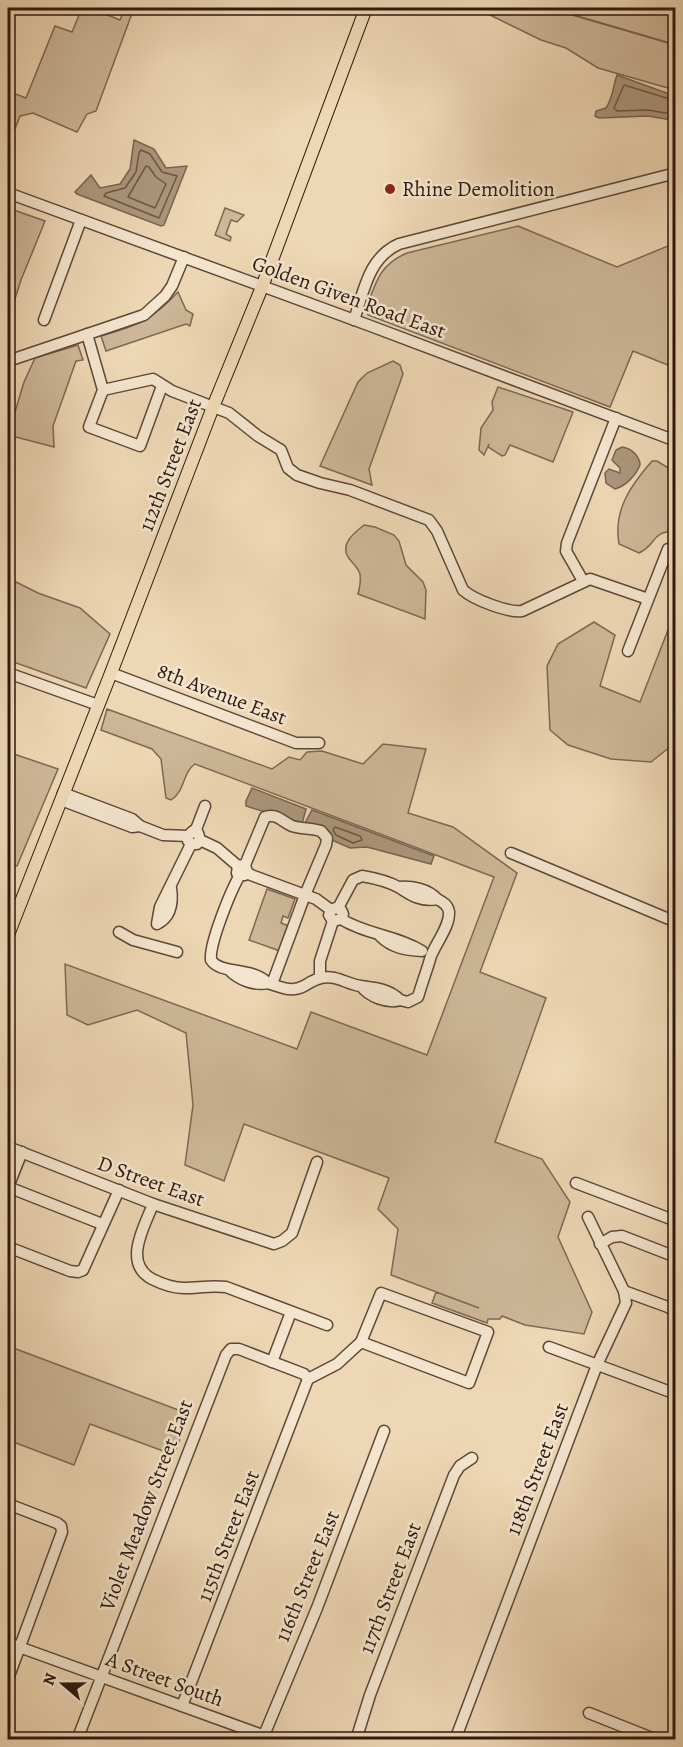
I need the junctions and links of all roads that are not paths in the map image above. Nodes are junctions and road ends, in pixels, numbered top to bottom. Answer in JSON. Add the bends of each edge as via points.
{"nodes":[{"id":1,"x":366,"y":8,"type":"edge"},
{"id":2,"x":675,"y":173,"type":"edge"},
{"id":3,"x":8,"y":193,"type":"edge"},
{"id":4,"x":81,"y":220,"type":"junction"},
{"id":5,"x":184,"y":257,"type":"junction"},
{"id":6,"x":262,"y":286,"type":"junction"},
{"id":7,"x":44,"y":320,"type":"dead end"},
{"id":8,"x":354,"y":320,"type":"junction"},
{"id":9,"x":89,"y":338,"type":"junction"},
{"id":10,"x":8,"y":361,"type":"edge"},
{"id":11,"x":162,"y":386,"type":"junction"},
{"id":12,"x":103,"y":390,"type":"junction"},
{"id":13,"x":213,"y":406,"type":"junction"},
{"id":14,"x":616,"y":418,"type":"junction"},
{"id":15,"x":675,"y":441,"type":"edge"},
{"id":16,"x":668,"y":549,"type":"dead end"},
{"id":17,"x":583,"y":581,"type":"junction"},
{"id":18,"x":648,"y":599,"type":"junction"},
{"id":19,"x":628,"y":651,"type":"dead end"},
{"id":20,"x":8,"y":673,"type":"edge"},
{"id":21,"x":111,"y":673,"type":"junction"},
{"id":22,"x":98,"y":705,"type":"junction"},
{"id":23,"x":320,"y":743,"type":"dead end"},
{"id":24,"x":62,"y":797,"type":"junction"},
{"id":25,"x":205,"y":806,"type":"dead end"},
{"id":26,"x":96,"y":810,"type":"junction"},
{"id":27,"x":114,"y":817,"type":"junction"},
{"id":28,"x":193,"y":838,"type":"junction"},
{"id":29,"x":511,"y":853,"type":"dead end"},
{"id":30,"x":242,"y":870,"type":"junction"},
{"id":31,"x":305,"y":895,"type":"junction"},
{"id":32,"x":336,"y":915,"type":"junction"},
{"id":33,"x":675,"y":922,"type":"edge"},
{"id":34,"x":119,"y":932,"type":"dead end"},
{"id":35,"x":8,"y":935,"type":"edge"},
{"id":36,"x":150,"y":943,"type":"junction"},
{"id":37,"x":177,"y":952,"type":"dead end"},
{"id":38,"x":427,"y":952,"type":"junction"},
{"id":39,"x":320,"y":978,"type":"junction"},
{"id":40,"x":270,"y":984,"type":"junction"},
{"id":41,"x":8,"y":1147,"type":"edge"},
{"id":42,"x":22,"y":1152,"type":"junction"},
{"id":43,"x":317,"y":1162,"type":"dead end"},
{"id":44,"x":576,"y":1183,"type":"dead end"},
{"id":45,"x":8,"y":1187,"type":"edge"},
{"id":46,"x":118,"y":1190,"type":"junction"},
{"id":47,"x":153,"y":1204,"type":"junction"},
{"id":48,"x":588,"y":1217,"type":"dead end"},
{"id":49,"x":675,"y":1221,"type":"edge"},
{"id":50,"x":102,"y":1224,"type":"junction"},
{"id":51,"x":600,"y":1244,"type":"junction"},
{"id":52,"x":8,"y":1247,"type":"edge"},
{"id":53,"x":675,"y":1257,"type":"edge"},
{"id":54,"x":624,"y":1291,"type":"junction"},
{"id":55,"x":675,"y":1297,"type":"edge"},
{"id":56,"x":673,"y":1309,"type":"edge"},
{"id":57,"x":291,"y":1311,"type":"junction"},
{"id":58,"x":327,"y":1325,"type":"dead end"},
{"id":59,"x":361,"y":1342,"type":"junction"},
{"id":60,"x":549,"y":1347,"type":"dead end"},
{"id":61,"x":274,"y":1358,"type":"junction"},
{"id":62,"x":597,"y":1365,"type":"junction"},
{"id":63,"x":308,"y":1379,"type":"junction"},
{"id":64,"x":675,"y":1394,"type":"edge"},
{"id":65,"x":384,"y":1431,"type":"dead end"},
{"id":66,"x":472,"y":1458,"type":"dead end"},
{"id":67,"x":8,"y":1504,"type":"edge"},
{"id":68,"x":8,"y":1642,"type":"edge"},
{"id":69,"x":20,"y":1647,"type":"junction"},
{"id":70,"x":100,"y":1676,"type":"junction"},
{"id":71,"x":8,"y":1679,"type":"edge"},
{"id":72,"x":182,"y":1706,"type":"junction"},
{"id":73,"x":589,"y":1713,"type":"dead end"},
{"id":74,"x":263,"y":1737,"type":"edge"},
{"id":75,"x":77,"y":1740,"type":"edge"},
{"id":76,"x":276,"y":1740,"type":"edge"},
{"id":77,"x":356,"y":1740,"type":"edge"},
{"id":78,"x":455,"y":1740,"type":"edge"},
{"id":79,"x":657,"y":1740,"type":"edge"}],
"edges":[{"from":1,"to":6,"type":"main road","name":"112th Street East"},
{"from":2,"to":8,"type":"street","via":[[399,244],[383,253],[375,264]]},
{"from":3,"to":4,"type":"street","name":"Golden Given Road East"},
{"from":4,"to":5,"type":"street","name":"Golden Given Road East"},
{"from":4,"to":7,"type":"street"},
{"from":5,"to":6,"type":"street","name":"Golden Given Road East"},
{"from":5,"to":9,"type":"street","via":[[172,286],[159,303],[137,318]]},
{"from":6,"to":8,"type":"street","name":"Golden Given Road East"},
{"from":6,"to":13,"type":"main road","name":"112th Street East"},
{"from":8,"to":14,"type":"street","name":"Golden Given Road East"},
{"from":9,"to":10,"type":"street"},
{"from":9,"to":12,"type":"street"},
{"from":11,"to":12,"type":"street","via":[[153,379]]},
{"from":11,"to":12,"type":"street","via":[[140,446],[89,427]]},
{"from":11,"to":13,"type":"street"},
{"from":13,"to":17,"type":"street","via":[[281,450],[288,468],[297,475],[429,520],[463,590],[471,596],[522,611]]},
{"from":13,"to":21,"type":"main road","name":"112th Street East"},
{"from":14,"to":15,"type":"street","name":"Golden Given Road East"},
{"from":14,"to":17,"type":"street","via":[[567,543],[566,551]]},
{"from":16,"to":18,"type":"street"},
{"from":17,"to":18,"type":"street","via":[[595,580]]},
{"from":18,"to":19,"type":"street"},
{"from":20,"to":22,"type":"street"},
{"from":21,"to":22,"type":"main road","name":"112th Street East"},
{"from":21,"to":23,"type":"street","name":"8th Avenue East","via":[[296,743]]},
{"from":22,"to":24,"type":"main road","name":"112th Street East"},
{"from":24,"to":26,"type":"street"},
{"from":24,"to":35,"type":"main road","name":"112th Street East"},
{"from":25,"to":28,"type":"street"},
{"from":26,"to":27,"type":"street","via":[[96,819],[102,823]]},
{"from":26,"to":27,"type":"street","via":[[109,803],[114,807]]},
{"from":27,"to":28,"type":"street","via":[[132,827]]},
{"from":28,"to":30,"type":"street","via":[[216,848]]},
{"from":28,"to":36,"type":"street","via":[[160,908]]},
{"from":29,"to":33,"type":"street"},
{"from":30,"to":31,"type":"street"},
{"from":30,"to":31,"type":"street","via":[[265,817],[275,816],[292,826],[321,831],[327,838]]},
{"from":30,"to":40,"type":"street","via":[[224,909],[211,957],[215,965],[244,981]]},
{"from":31,"to":32,"type":"street"},
{"from":31,"to":40,"type":"street"},
{"from":32,"to":38,"type":"street","via":[[404,950]]},
{"from":32,"to":38,"type":"street","via":[[354,880],[362,876],[424,891],[447,906],[448,917]]},
{"from":32,"to":39,"type":"street","via":[[320,961]]},
{"from":34,"to":36,"type":"street"},
{"from":36,"to":37,"type":"street"},
{"from":38,"to":39,"type":"street","via":[[418,997],[406,1000],[377,998],[361,987]]},
{"from":39,"to":40,"type":"street","via":[[296,989]]},
{"from":41,"to":42,"type":"street","name":"D Street East"},
{"from":42,"to":45,"type":"street"},
{"from":42,"to":46,"type":"street","name":"D Street East"},
{"from":43,"to":47,"type":"street","name":"D Street East","via":[[292,1233],[282,1241],[270,1244]]},
{"from":44,"to":49,"type":"street"},
{"from":45,"to":50,"type":"street"},
{"from":46,"to":47,"type":"street","name":"D Street East"},
{"from":46,"to":50,"type":"street"},
{"from":47,"to":57,"type":"street","via":[[136,1252],[142,1271],[155,1281],[176,1287],[226,1287]]},
{"from":48,"to":51,"type":"street"},
{"from":50,"to":52,"type":"street","via":[[87,1264],[78,1272]]},
{"from":51,"to":53,"type":"street","via":[[622,1236]]},
{"from":51,"to":54,"type":"street"},
{"from":54,"to":56,"type":"street"},
{"from":54,"to":62,"type":"street","name":"118th Street East","via":[[626,1303]]},
{"from":55,"to":56,"type":"street"},
{"from":57,"to":58,"type":"street"},
{"from":57,"to":61,"type":"street"},
{"from":59,"to":59,"type":"street","via":[[381,1293],[488,1332],[469,1383]]},
{"from":59,"to":63,"type":"street","via":[[337,1364]]},
{"from":60,"to":62,"type":"street"},
{"from":61,"to":63,"type":"street"},
{"from":61,"to":70,"type":"street","name":"Violet Meadow Street East","via":[[239,1348],[226,1355]]},
{"from":62,"to":64,"type":"street"},
{"from":62,"to":78,"type":"street","name":"118th Street East"},
{"from":63,"to":72,"type":"street","name":"115th Street East"},
{"from":65,"to":74,"type":"street","name":"116th Street East"},
{"from":66,"to":77,"type":"street","name":"117th Street East","via":[[454,1475]]},
{"from":67,"to":69,"type":"street","via":[[60,1524],[62,1532]]},
{"from":68,"to":69,"type":"street","name":"A Street South"},
{"from":69,"to":70,"type":"street","name":"A Street South"},
{"from":69,"to":71,"type":"street"},
{"from":70,"to":72,"type":"street","name":"A Street South"},
{"from":70,"to":75,"type":"street","name":"Violet Meadow Street East"},
{"from":72,"to":74,"type":"street","name":"A Street South"},
{"from":73,"to":79,"type":"street"},
{"from":74,"to":76,"type":"street","name":"A Street South"}]}
